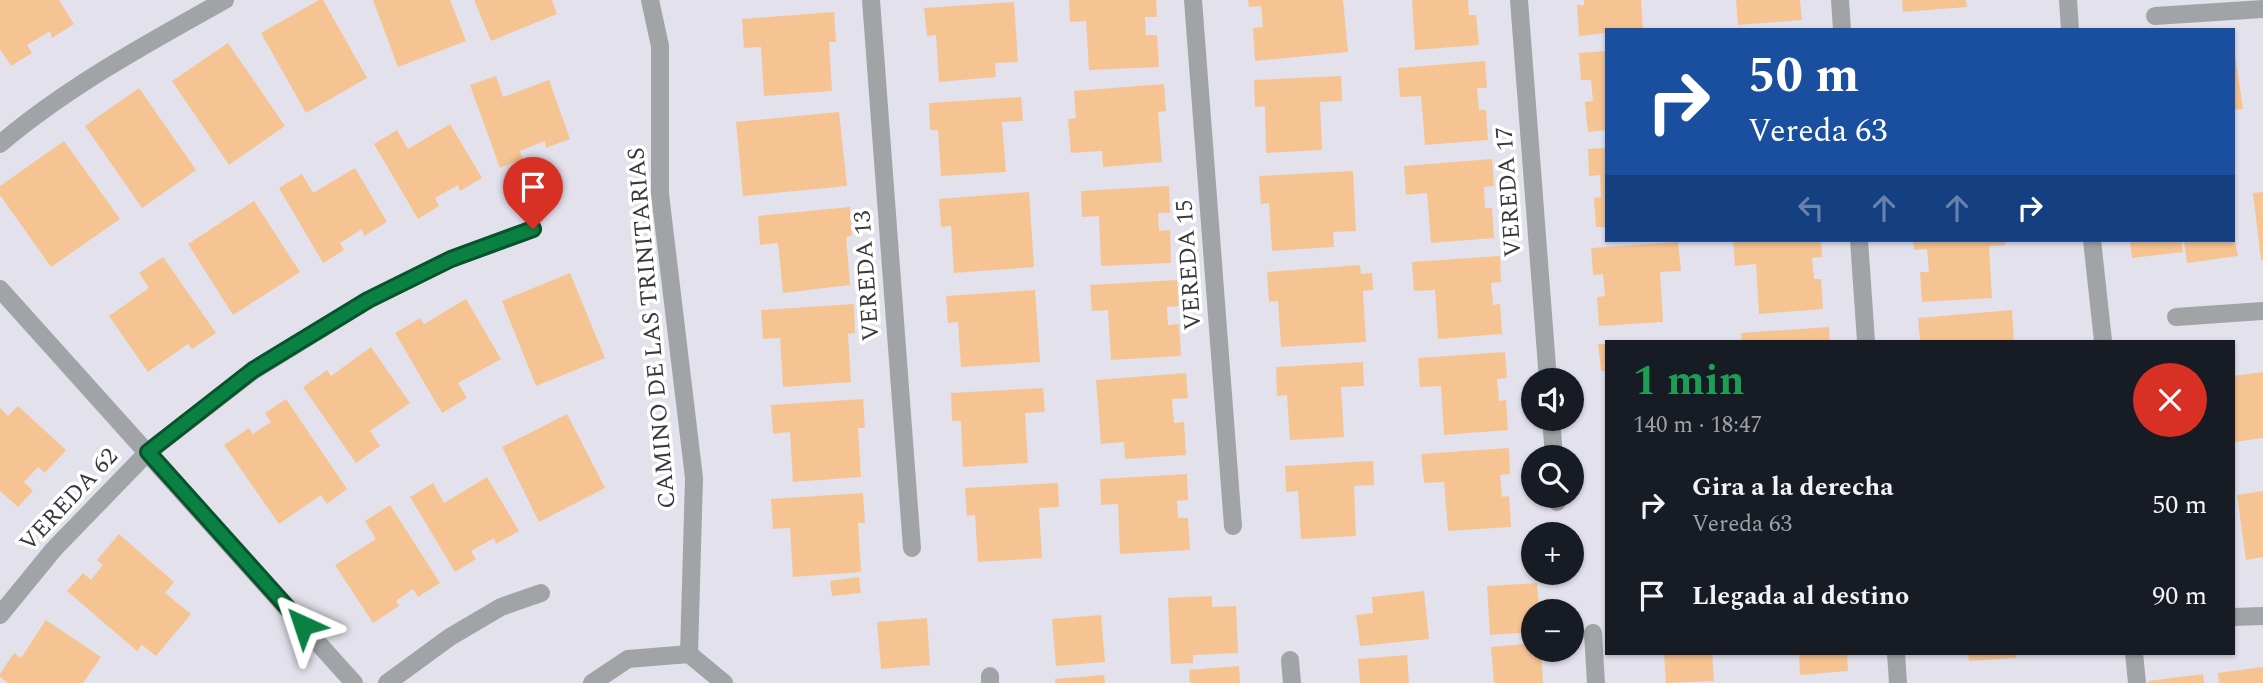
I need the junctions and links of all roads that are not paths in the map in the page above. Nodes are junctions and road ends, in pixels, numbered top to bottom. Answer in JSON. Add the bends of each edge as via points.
{"nodes":[{"id":1,"x":225,"y":0,"type":"edge"},
{"id":2,"x":650,"y":0,"type":"edge"},
{"id":3,"x":871,"y":0,"type":"edge"},
{"id":4,"x":1193,"y":0,"type":"edge"},
{"id":5,"x":1519,"y":0,"type":"edge"},
{"id":6,"x":1840,"y":0,"type":"edge"},
{"id":7,"x":2068,"y":0,"type":"edge"},
{"id":8,"x":2263,"y":9,"type":"edge"},
{"id":9,"x":2155,"y":16,"type":"dead end"},
{"id":10,"x":1842,"y":28,"type":"edge"},
{"id":11,"x":2070,"y":28,"type":"edge"},
{"id":12,"x":0,"y":145,"type":"edge"},
{"id":13,"x":533,"y":229,"type":"dead end"},
{"id":14,"x":1858,"y":242,"type":"edge"},
{"id":15,"x":2092,"y":242,"type":"edge"},
{"id":16,"x":0,"y":289,"type":"edge"},
{"id":17,"x":2263,"y":311,"type":"edge"},
{"id":18,"x":2176,"y":317,"type":"dead end"},
{"id":19,"x":1866,"y":340,"type":"edge"},
{"id":20,"x":2103,"y":340,"type":"edge"},
{"id":21,"x":1547,"y":368,"type":"edge"},
{"id":22,"x":148,"y":452,"type":"junction"},
{"id":23,"x":1233,"y":526,"type":"dead end"},
{"id":24,"x":912,"y":548,"type":"dead end"},
{"id":25,"x":541,"y":593,"type":"dead end"},
{"id":26,"x":0,"y":615,"type":"edge"},
{"id":27,"x":2263,"y":616,"type":"edge"},
{"id":28,"x":2235,"y":618,"type":"edge"},
{"id":29,"x":1593,"y":633,"type":"dead end"},
{"id":30,"x":689,"y":654,"type":"junction"},
{"id":31,"x":1896,"y":655,"type":"edge"},
{"id":32,"x":2134,"y":655,"type":"edge"},
{"id":33,"x":1290,"y":660,"type":"dead end"},
{"id":34,"x":354,"y":683,"type":"edge"},
{"id":35,"x":387,"y":683,"type":"edge"},
{"id":36,"x":592,"y":683,"type":"edge"},
{"id":37,"x":724,"y":683,"type":"edge"},
{"id":38,"x":1292,"y":683,"type":"edge"},
{"id":39,"x":1596,"y":683,"type":"edge"},
{"id":40,"x":1898,"y":683,"type":"edge"},
{"id":41,"x":2137,"y":683,"type":"edge"}],
"edges":[{"from":1,"to":12,"type":"street","via":[[35,114]]},
{"from":2,"to":30,"type":"street","name":"CAMINO DE LAS TRINITARIAS","via":[[660,46],[660,194],[694,478]]},
{"from":3,"to":24,"type":"street","name":"VEREDA 13"},
{"from":4,"to":23,"type":"street","name":"VEREDA 15"},
{"from":5,"to":21,"type":"street","name":"VEREDA 17"},
{"from":6,"to":10,"type":"street"},
{"from":7,"to":11,"type":"street"},
{"from":8,"to":9,"type":"street"},
{"from":13,"to":22,"type":"street","name":"VEREDA 62","via":[[451,259],[368,300],[253,370]]},
{"from":14,"to":19,"type":"street"},
{"from":15,"to":20,"type":"street"},
{"from":16,"to":22,"type":"street"},
{"from":17,"to":18,"type":"street"},
{"from":22,"to":26,"type":"street","name":"VEREDA 62","via":[[54,549]]},
{"from":22,"to":34,"type":"street"},
{"from":25,"to":35,"type":"street","via":[[501,607]]},
{"from":27,"to":28,"type":"street"},
{"from":29,"to":39,"type":"street"},
{"from":30,"to":36,"type":"street","via":[[628,659]]},
{"from":30,"to":37,"type":"street"},
{"from":31,"to":40,"type":"street"},
{"from":32,"to":41,"type":"street"},
{"from":33,"to":38,"type":"street"}]}
